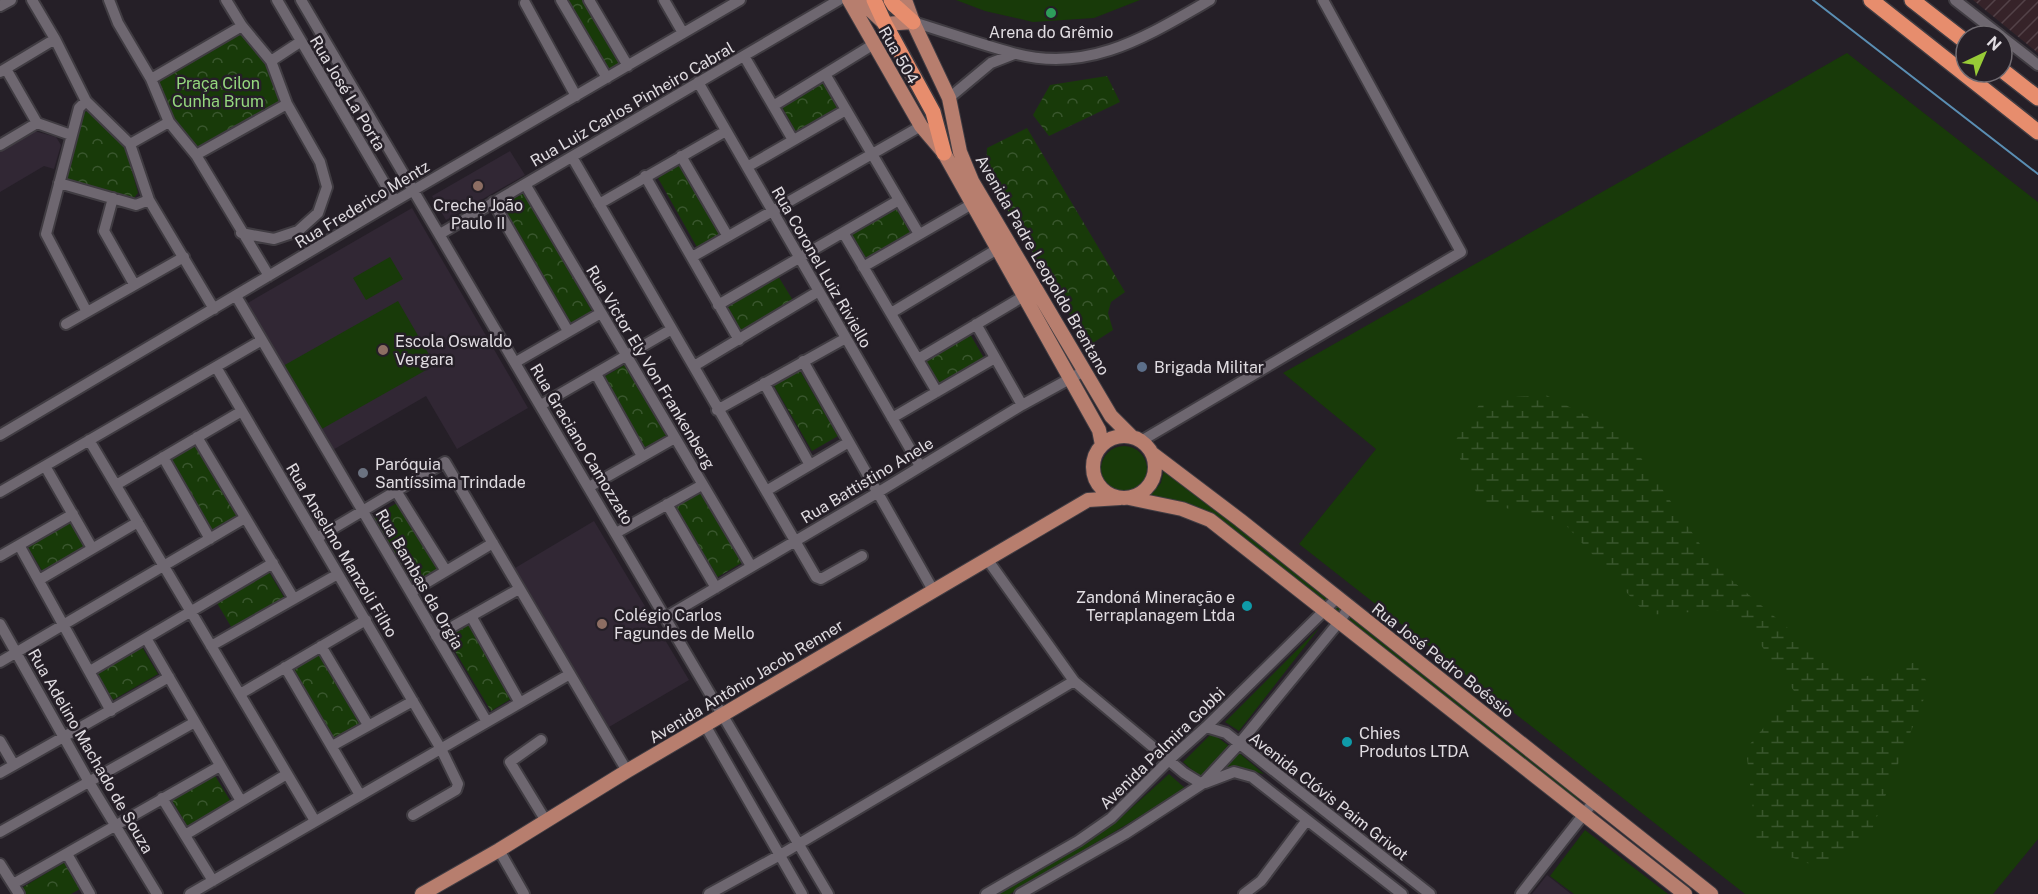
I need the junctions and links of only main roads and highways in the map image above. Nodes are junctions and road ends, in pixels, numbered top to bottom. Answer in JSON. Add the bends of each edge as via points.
{"nodes":[{"id":1,"x":849,"y":0,"type":"edge"},
{"id":2,"x":1871,"y":0,"type":"edge"},
{"id":3,"x":1912,"y":0,"type":"edge"},
{"id":4,"x":884,"y":2,"type":"edge"},
{"id":5,"x":913,"y":22,"type":"junction"},
{"id":6,"x":885,"y":24,"type":"junction"},
{"id":7,"x":1954,"y":33,"type":"edge"},
{"id":8,"x":2014,"y":79,"type":"edge"},
{"id":9,"x":2038,"y":98,"type":"edge"},
{"id":10,"x":921,"y":126,"type":"joint"},
{"id":11,"x":2038,"y":132,"type":"edge"},
{"id":12,"x":944,"y":153,"type":"junction"},
{"id":13,"x":967,"y":183,"type":"junction"},
{"id":14,"x":1003,"y":246,"type":"junction"},
{"id":15,"x":1068,"y":344,"type":"junction"},
{"id":16,"x":1055,"y":351,"type":"junction"},
{"id":17,"x":1136,"y":439,"type":"junction"},
{"id":18,"x":1102,"y":445,"type":"junction"},
{"id":19,"x":1153,"y":454,"type":"junction"},
{"id":20,"x":1097,"y":482,"type":"junction"},
{"id":21,"x":1124,"y":498,"type":"junction"},
{"id":22,"x":1088,"y":500,"type":"junction"},
{"id":23,"x":423,"y":894,"type":"edge"},
{"id":24,"x":1685,"y":894,"type":"edge"},
{"id":25,"x":1711,"y":894,"type":"edge"}],
"edges":[{"from":1,"to":10,"type":"main road","name":"Rua 504"},
{"from":2,"to":11,"type":"highway"},
{"from":3,"to":7,"type":"highway"},
{"from":4,"to":5,"type":"highway"},
{"from":4,"to":6,"type":"highway"},
{"from":5,"to":6,"type":"main road"},
{"from":5,"to":13,"type":"main road","name":"Avenida Padre Leopoldo Brentano","via":[[949,98]]},
{"from":6,"to":12,"type":"highway","via":[[933,112]]},
{"from":8,"to":9,"type":"highway"},
{"from":10,"to":12,"type":"main road","name":"Avenida Padre Leopoldo Brentano"},
{"from":12,"to":13,"type":"main road","name":"Avenida Padre Leopoldo Brentano"},
{"from":13,"to":14,"type":"main road","name":"Avenida Padre Leopoldo Brentano"},
{"from":13,"to":14,"type":"main road","name":"Avenida Padre Leopoldo Brentano","via":[[972,204]]},
{"from":14,"to":15,"type":"main road","name":"Avenida Padre Leopoldo Brentano"},
{"from":14,"to":16,"type":"main road","name":"Avenida Padre Leopoldo Brentano","via":[[1024,296]]},
{"from":15,"to":16,"type":"main road"},
{"from":15,"to":17,"type":"main road","name":"Avenida Padre Leopoldo Brentano","via":[[1111,416]]},
{"from":16,"to":18,"type":"main road","name":"Avenida Padre Leopoldo Brentano","via":[[1099,429]]},
{"from":17,"to":18,"type":"main road","via":[[1114,438]]},
{"from":17,"to":19,"type":"main road"},
{"from":18,"to":20,"type":"main road","via":[[1094,460]]},
{"from":19,"to":21,"type":"main road","via":[[1152,482],[1146,490]]},
{"from":19,"to":25,"type":"main road","name":"Rua José Pedro Boéssio"},
{"from":20,"to":21,"type":"main road","via":[[1103,490]]},
{"from":20,"to":22,"type":"main road"},
{"from":21,"to":22,"type":"main road","name":"Avenida Antônio Jacob Renner"},
{"from":21,"to":24,"type":"main road","name":"Rua José Pedro Boéssio","via":[[1182,509],[1210,520]]},
{"from":22,"to":23,"type":"main road","name":"Avenida Antônio Jacob Renner"}]}
